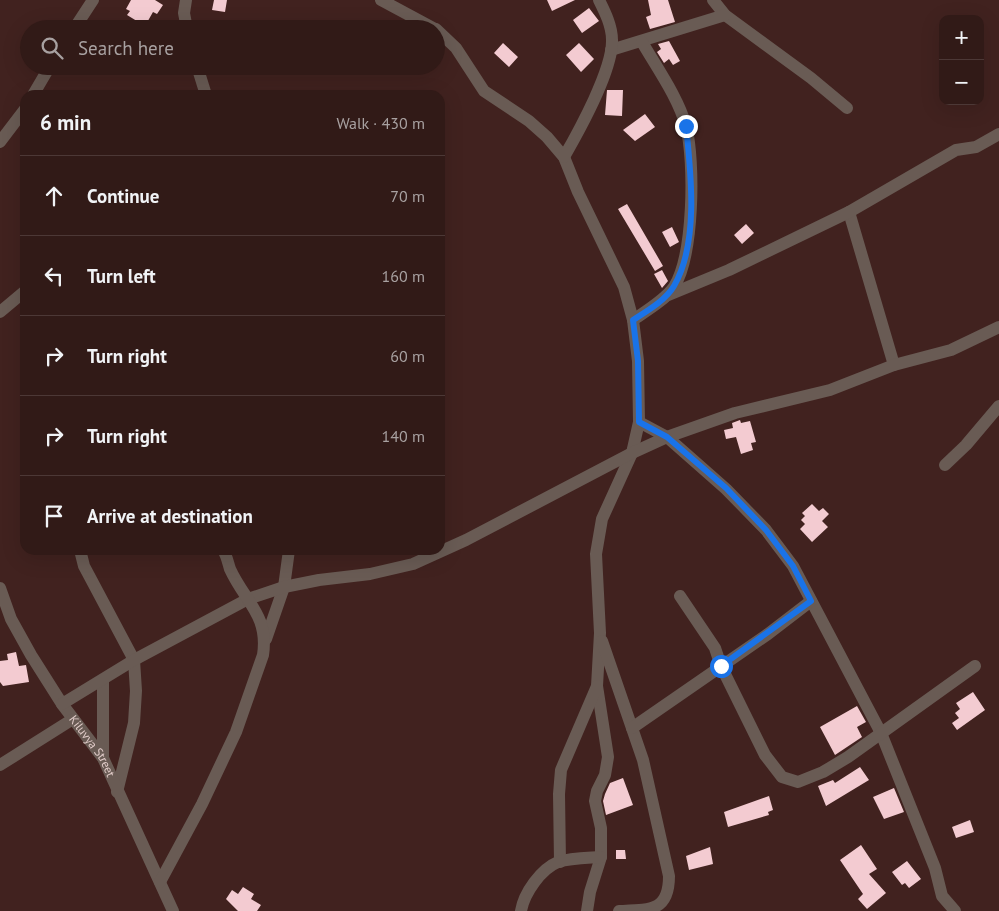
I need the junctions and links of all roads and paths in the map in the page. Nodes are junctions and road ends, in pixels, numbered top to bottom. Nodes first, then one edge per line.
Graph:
1 (93, 0) edge
2 (186, 0) edge
3 (381, 0) edge
4 (599, 0) edge
5 (713, 0) edge
6 (725, 15) junction
7 (80, 20) edge
8 (185, 20) edge
9 (419, 20) edge
10 (445, 38) edge
11 (642, 42) junction
12 (611, 50) junction
13 (45, 75) edge
14 (200, 75) edge
15 (36, 90) edge
16 (204, 90) edge
17 (847, 108) dead end
18 (20, 116) edge
19 (999, 134) edge
20 (0, 142) edge
21 (564, 157) junction
22 (849, 212) junction
23 (20, 296) edge
24 (666, 296) junction
25 (0, 312) edge
26 (633, 320) junction
27 (999, 327) edge
28 (894, 365) junction
29 (999, 406) edge
30 (639, 422) junction
31 (667, 437) junction
32 (632, 453) junction
33 (945, 465) dead end
34 (445, 550) edge
35 (81, 555) edge
36 (225, 555) edge
37 (288, 555) edge
38 (433, 555) edge
39 (284, 587) junction
40 (0, 588) edge
41 (680, 596) dead end
42 (248, 599) junction
43 (811, 601) junction
44 (600, 634) junction
45 (265, 642) junction
46 (134, 660) junction
47 (721, 666) junction
48 (976, 666) dead end
49 (103, 680) junction
50 (597, 686) junction
51 (62, 704) junction
52 (73, 719) junction
53 (632, 728) junction
54 (881, 733) junction
55 (104, 758) junction
56 (0, 765) edge
57 (117, 792) junction
58 (601, 857) junction
59 (560, 862) junction
60 (160, 882) junction
61 (669, 894) junction
62 (173, 911) edge
63 (521, 911) edge
64 (587, 911) edge
65 (620, 911) edge
66 (672, 911) edge
67 (955, 911) edge

1 - 7 street
2 - 8 street
3 - 9 street
4 - 12 street
5 - 6 street
6 - 11 street
6 - 17 street
10 - 21 street
11 - 12 street
11 - 24 street
12 - 21 street
13 - 15 street
14 - 16 street
18 - 20 street
19 - 22 street
21 - 26 street
22 - 24 street
22 - 28 street
23 - 25 street
24 - 26 street
26 - 30 street
27 - 28 street
28 - 31 street
29 - 33 street
30 - 31 street
30 - 32 street
31 - 32 street
31 - 43 street
32 - 34 street
32 - 44 street
35 - 46 street
36 - 42 street
37 - 39 street
38 - 39 street
39 - 42 street
39 - 45 street
40 - 51 street, Kiluvya Street
41 - 47 street
42 - 45 street
42 - 46 street
43 - 47 street
43 - 54 street
44 - 50 street
44 - 53 street
45 - 60 street
46 - 49 street
46 - 57 street
47 - 53 street
47 - 54 street
48 - 54 street
49 - 51 street
49 - 55 street
50 - 58 street
50 - 59 street
51 - 52 street, Kiluvya Street
52 - 55 street, Kiluvya Street
52 - 56 street
53 - 61 street
54 - 67 street
55 - 57 street, Kiluvya Street
57 - 60 street, Kiluvya Street
58 - 59 street
58 - 64 street
59 - 63 street
60 - 62 street, Kiluvya Street
61 - 65 street
61 - 66 street

